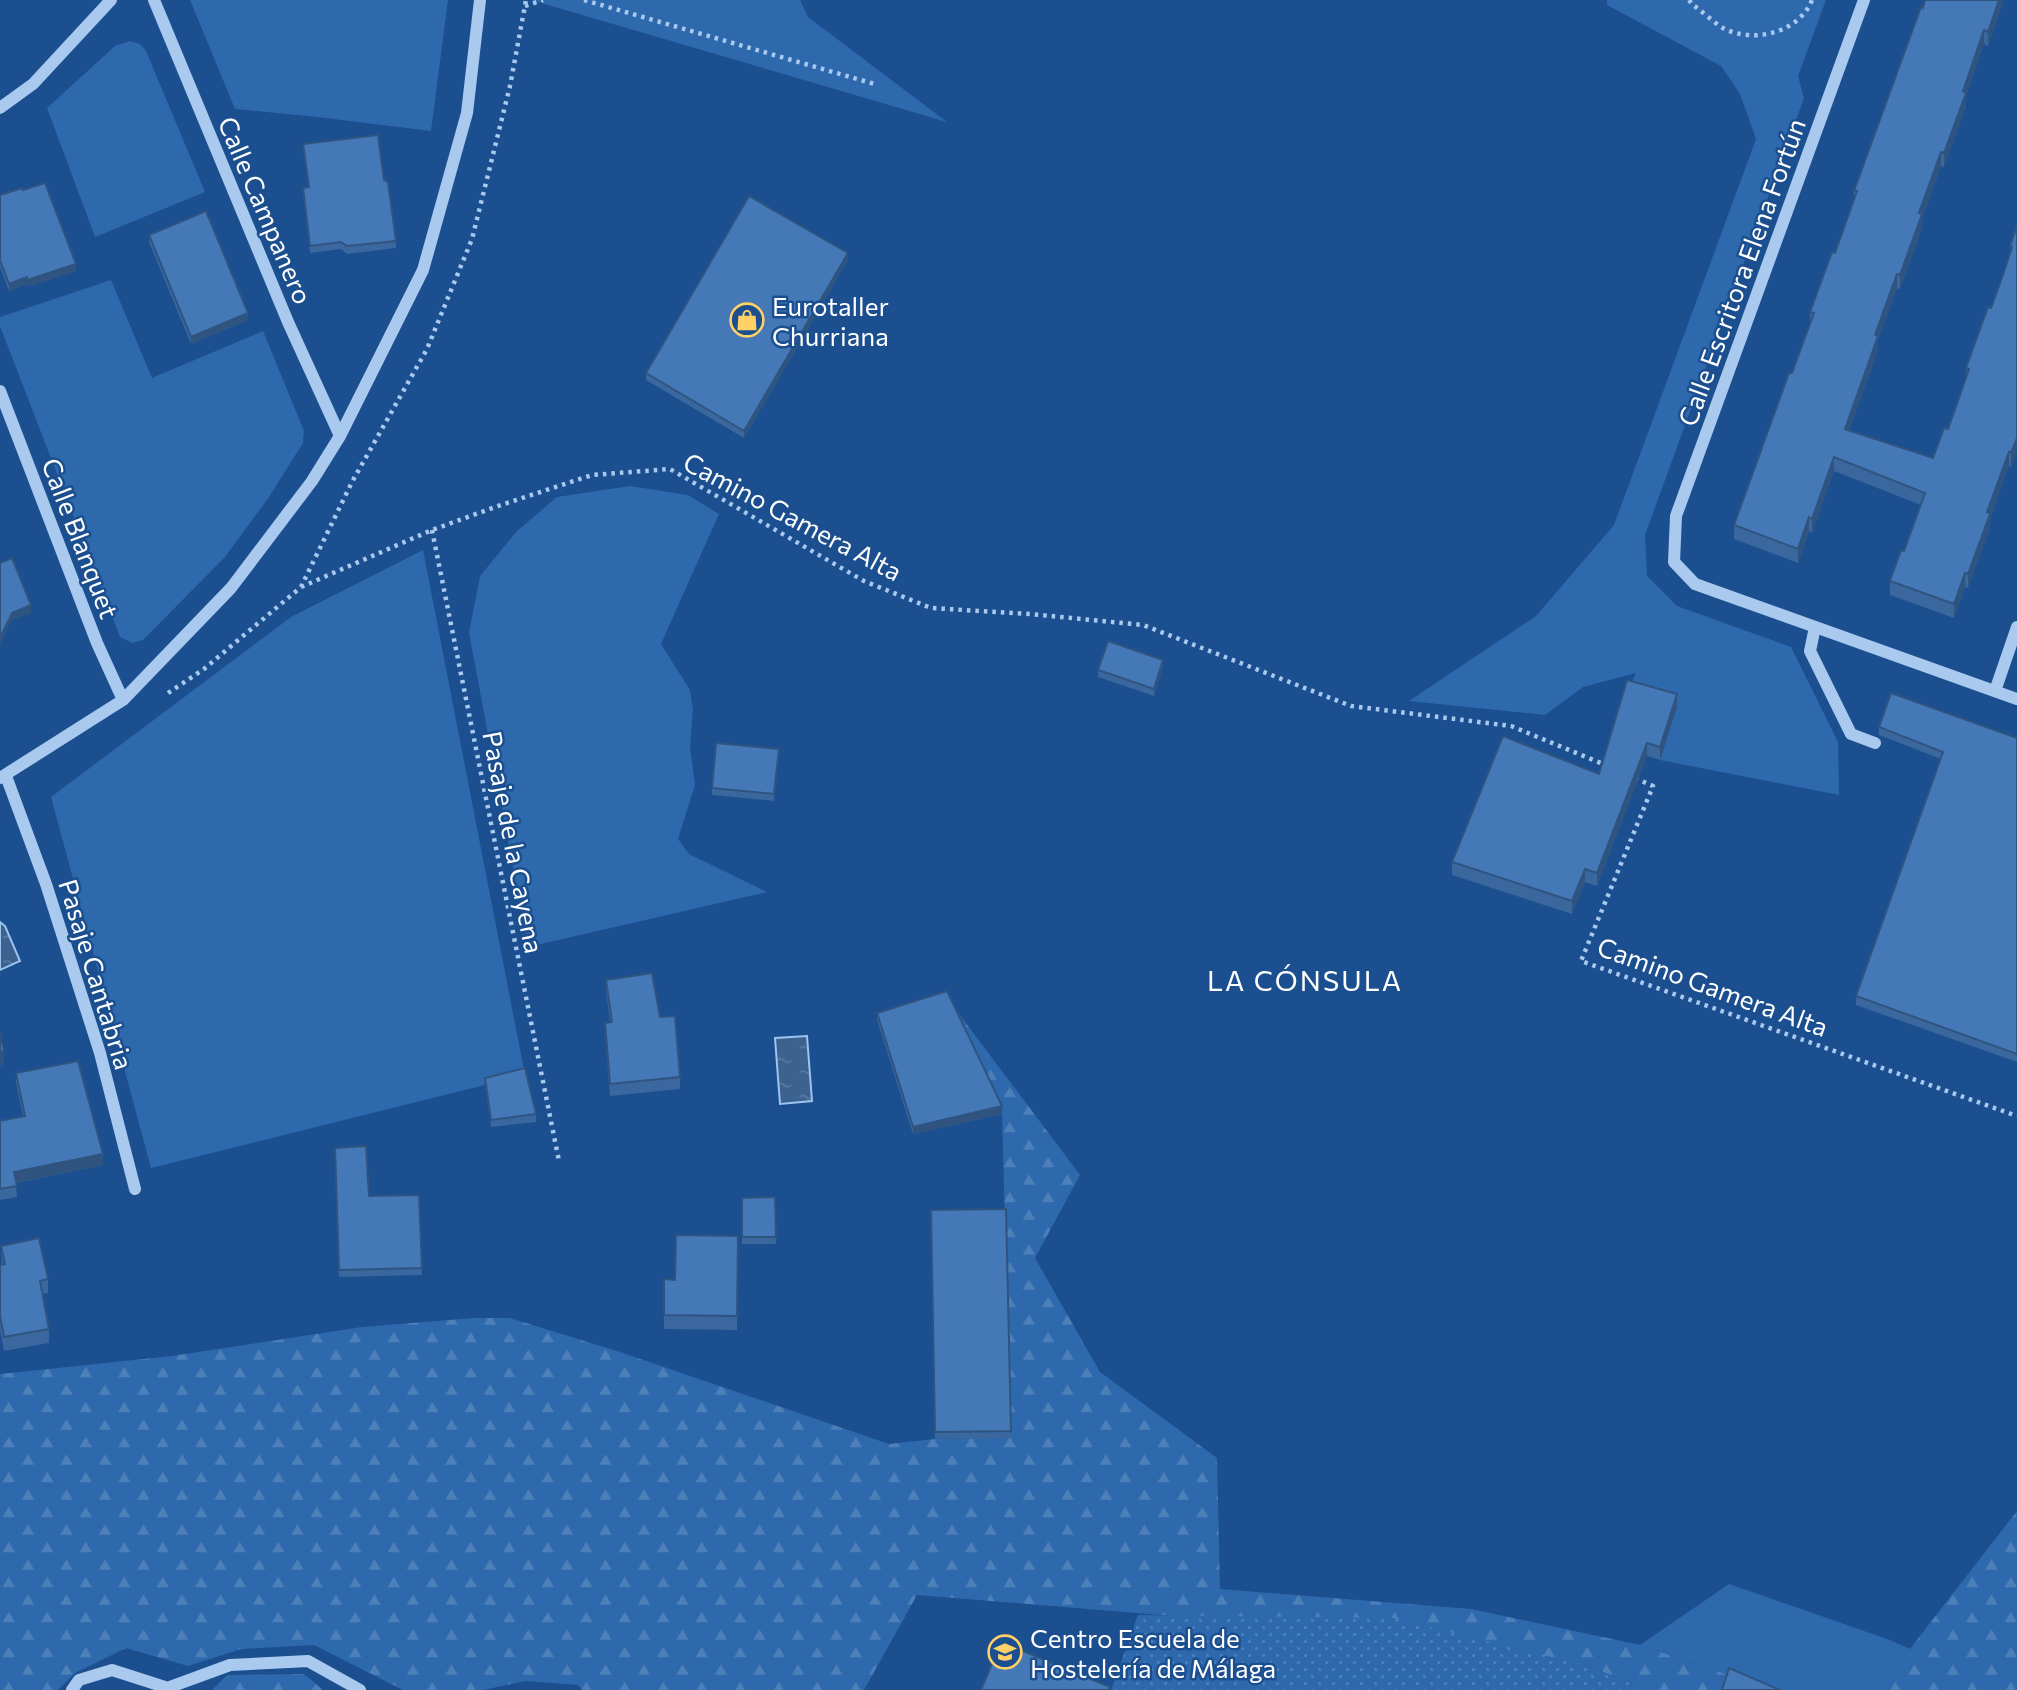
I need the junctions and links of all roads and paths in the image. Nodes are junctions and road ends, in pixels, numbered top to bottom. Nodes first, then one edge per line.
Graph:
1 (111, 0) edge
2 (154, 0) edge
3 (480, 0) edge
4 (542, 0) edge
5 (584, 0) edge
6 (1689, 0) edge
7 (1812, 0) edge
8 (1864, 0) edge
9 (524, 6) dead end
10 (878, 85) dead end
11 (0, 108) edge
12 (0, 391) edge
13 (340, 436) junction
14 (432, 530) junction
15 (301, 587) dead end
16 (1815, 627) junction
17 (2017, 627) edge
18 (1995, 691) junction
19 (2017, 699) edge
20 (123, 700) junction
21 (1875, 743) dead end
22 (1615, 769) edge
23 (1627, 775) edge
24 (2, 779) edge
25 (2017, 1116) edge
26 (559, 1161) dead end
27 (135, 1189) dead end
28 (165, 1689) edge
29 (72, 1690) edge
30 (360, 1690) edge

1 - 11 street
2 - 13 street, Calle Campanero
3 - 13 street
4 - 9 path
5 - 10 path
6 - 7 path
8 - 16 street, Calle Escritora Elena Fortún
12 - 20 street, Calle Blanquet
13 - 20 street
14 - 15 path, Camino Gamera Alta
14 - 22 path, Camino Gamera Alta
14 - 26 path, Pasaje de la Cayena
16 - 18 street
16 - 21 street
17 - 18 street
18 - 19 street
20 - 24 street
23 - 25 path, Camino Gamera Alta
24 - 27 street, Pasaje Cantabria
28 - 29 street
28 - 30 street

